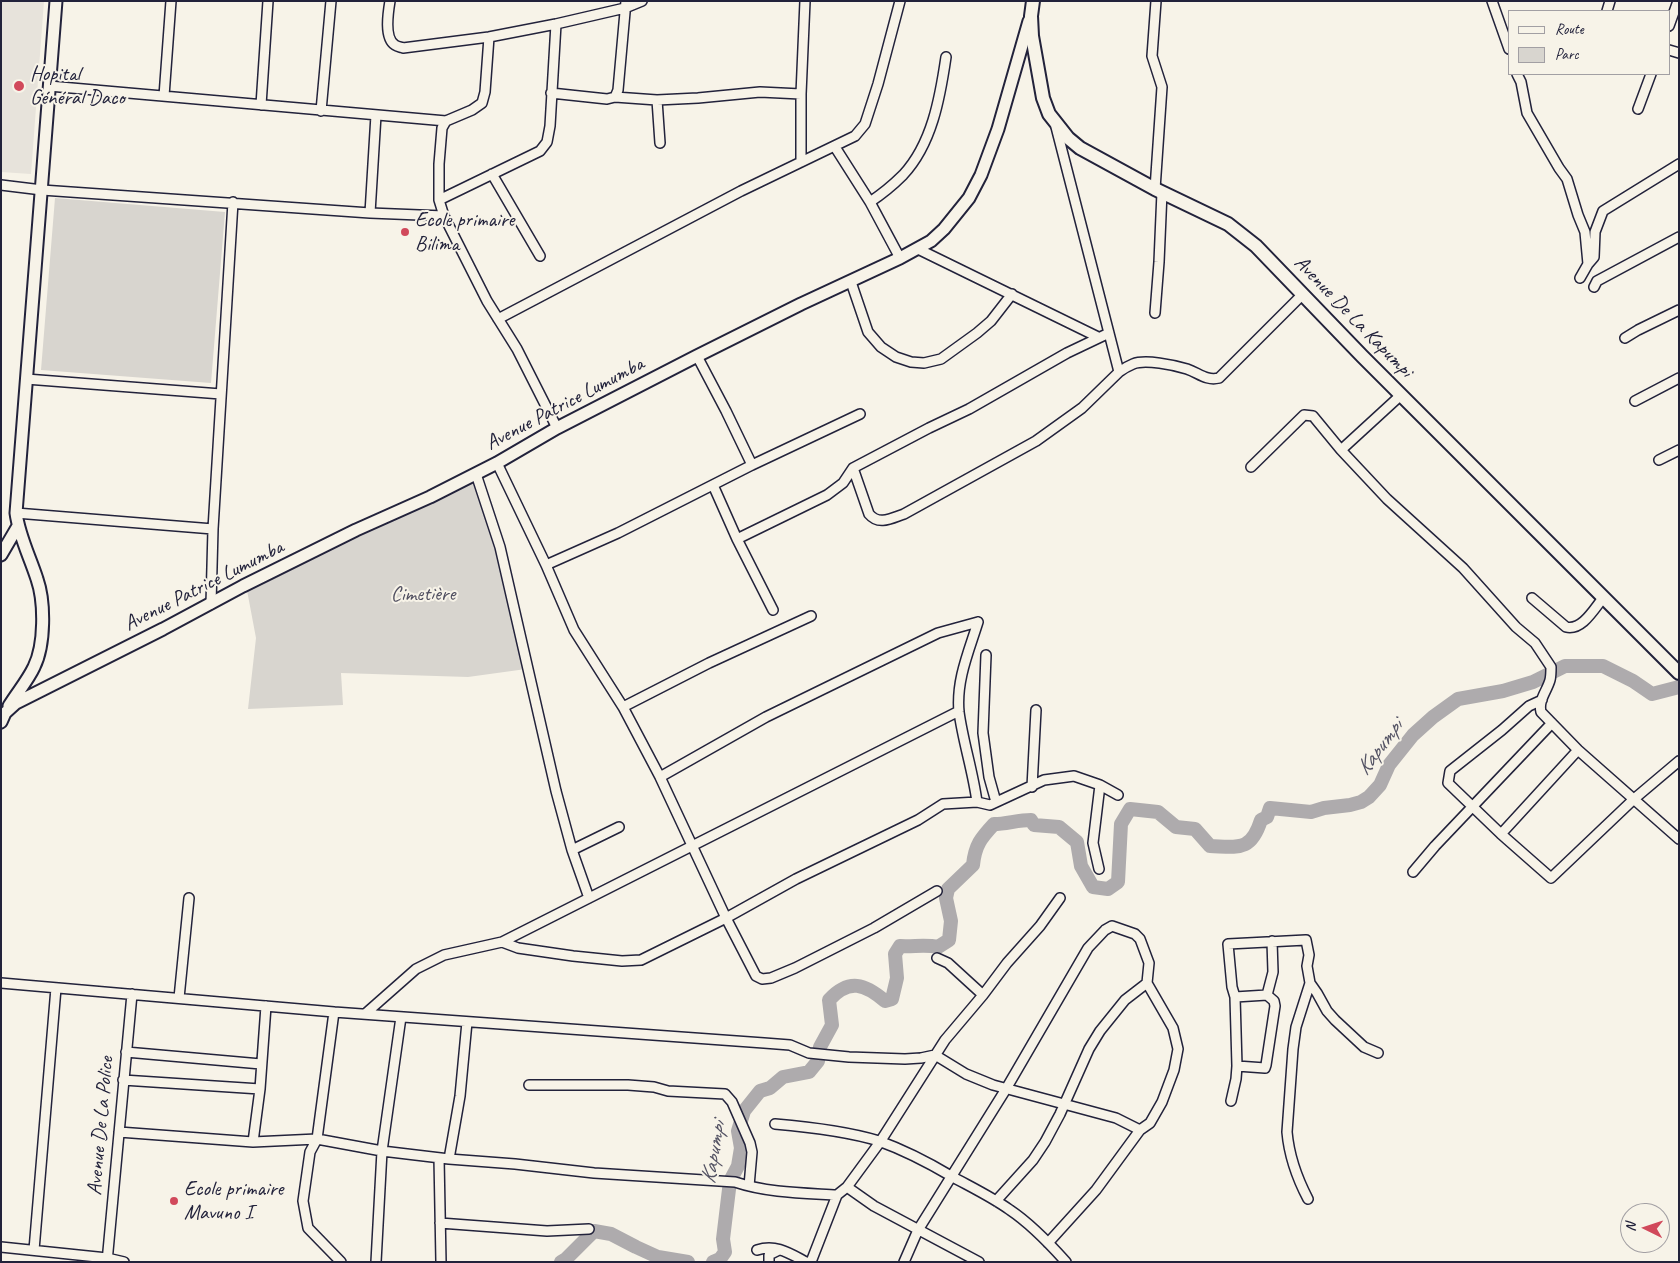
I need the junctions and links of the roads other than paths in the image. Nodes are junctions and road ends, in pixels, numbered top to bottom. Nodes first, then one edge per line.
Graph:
1 (56, 1) edge
2 (171, 1) edge
3 (268, 1) edge
4 (331, 1) edge
5 (390, 1) edge
6 (642, 1) edge
7 (805, 1) edge
8 (900, 1) edge
9 (1033, 1) edge
10 (1156, 1) edge
11 (1492, 1) edge
12 (1678, 1) edge
13 (626, 5) edge
14 (1030, 16) junction
15 (1670, 23) edge
16 (556, 24) junction
17 (489, 36) junction
18 (1508, 46) edge
19 (946, 57) dead end
20 (1518, 75) edge
21 (1651, 75) edge
22 (49, 86) junction
23 (551, 93) junction
24 (801, 94) junction
25 (164, 96) junction
26 (615, 97) junction
27 (657, 100) junction
28 (261, 105) junction
29 (1638, 109) dead end
30 (320, 111) junction
31 (376, 115) junction
32 (446, 121) junction
33 (1056, 125) junction
34 (660, 143) dead end
35 (835, 147) junction
36 (801, 162) junction
37 (1679, 164) edge
38 (492, 174) junction
39 (1, 185) edge
40 (42, 190) junction
41 (1159, 191) junction
42 (439, 200) junction
43 (233, 202) junction
44 (870, 202) junction
45 (370, 213) junction
46 (444, 216) junction
47 (1679, 237) edge
48 (918, 249) junction
49 (540, 256) dead end
50 (900, 258) junction
51 (1588, 264) junction
52 (1580, 278) dead end
53 (851, 282) junction
54 (1594, 287) dead end
55 (1012, 294) junction
56 (1303, 294) junction
57 (1679, 310) edge
58 (1155, 312) dead end
59 (498, 319) junction
60 (1109, 333) junction
61 (1098, 337) junction
62 (1625, 338) dead end
63 (696, 356) junction
64 (1119, 372) junction
65 (1679, 378) edge
66 (26, 379) junction
67 (221, 394) junction
68 (1400, 395) junction
69 (1635, 401) dead end
70 (860, 414) dead end
71 (557, 428) junction
72 (1341, 450) junction
73 (1679, 450) edge
74 (1659, 460) dead end
75 (496, 463) junction
76 (752, 465) junction
77 (1251, 467) dead end
78 (853, 468) junction
79 (476, 474) junction
80 (712, 484) junction
81 (16, 513) junction
82 (18, 526) junction
83 (213, 529) junction
84 (737, 538) junction
85 (1, 555) edge
86 (546, 565) junction
87 (1532, 598) dead end
88 (1603, 598) junction
89 (211, 604) junction
90 (773, 610) dead end
91 (812, 616) dead end
92 (986, 655) dead end
93 (1679, 673) edge
94 (1542, 700) junction
95 (623, 707) junction
96 (959, 710) junction
97 (1036, 710) dead end
98 (2, 714) edge
99 (1552, 723) junction
100 (1578, 750) junction
101 (1679, 761) edge
102 (660, 777) junction
103 (1100, 785) junction
104 (1032, 787) junction
105 (1118, 795) dead end
106 (1634, 800) junction
107 (977, 802) junction
108 (996, 802) junction
109 (1473, 806) junction
110 (619, 827) dead end
111 (1501, 834) junction
112 (1679, 839) edge
113 (692, 846) junction
114 (572, 850) junction
115 (1099, 869) dead end
116 (1414, 872) dead end
117 (937, 891) dead end
118 (188, 898) dead end
119 (589, 898) junction
120 (1060, 898) dead end
121 (726, 918) junction
122 (1272, 940) junction
123 (502, 942) junction
124 (937, 958) dead end
125 (1, 983) edge
126 (1148, 983) junction
127 (1310, 983) junction
128 (56, 988) junction
129 (132, 994) junction
130 (984, 995) junction
131 (1267, 995) junction
132 (1235, 997) junction
133 (180, 998) junction
134 (266, 1006) junction
135 (334, 1012) junction
136 (365, 1014) junction
137 (401, 1017) junction
138 (467, 1022) junction
139 (126, 1052) junction
140 (1378, 1053) dead end
141 (935, 1055) junction
142 (261, 1064) junction
143 (1237, 1066) junction
144 (123, 1080) junction
145 (529, 1085) dead end
146 (260, 1089) junction
147 (1006, 1089) junction
148 (1231, 1101) dead end
149 (1064, 1104) junction
150 (775, 1124) dead end
151 (1140, 1130) junction
152 (119, 1132) junction
153 (317, 1139) junction
154 (254, 1142) junction
155 (880, 1142) junction
156 (382, 1151) junction
157 (439, 1158) junction
158 (450, 1159) junction
159 (952, 1176) junction
160 (749, 1186) junction
161 (847, 1186) junction
162 (838, 1196) junction
163 (1308, 1199) dead end
164 (996, 1201) junction
165 (440, 1223) junction
166 (588, 1229) dead end
167 (918, 1230) junction
168 (1048, 1243) junction
169 (1, 1247) edge
170 (34, 1250) junction
171 (757, 1250) dead end
172 (780, 1250) junction
173 (107, 1260) edge
174 (124, 1262) edge
175 (341, 1262) edge
176 (376, 1262) edge
177 (441, 1262) edge
178 (769, 1262) edge
179 (806, 1262) edge
180 (811, 1262) edge
181 (904, 1262) edge
182 (979, 1262) edge
183 (1066, 1262) edge

1 - 22 street
2 - 25 street
3 - 28 street
4 - 30 street
5 - 17 street
6 - 13 street
7 - 24 street
8 - 35 street
9 - 14 main road, Avenue De La Kapumpi
10 - 41 street
11 - 18 street
12 - 15 street
13 - 16 street
13 - 26 street
14 - 33 main road, Avenue De La Kapumpi
14 - 48 street, Avenue Patrice Lumumba
16 - 17 street
16 - 23 street
17 - 32 street
19 - 44 street
20 - 51 street
21 - 29 street
22 - 25 street
22 - 40 street
23 - 26 street
23 - 38 street
24 - 27 street
24 - 36 street
25 - 28 street
26 - 27 street
27 - 34 street
28 - 30 street
30 - 31 street
31 - 32 street
31 - 45 street
32 - 42 street
33 - 41 main road, Avenue De La Kapumpi
33 - 60 street
35 - 36 street
35 - 44 street
36 - 59 street
37 - 51 street
38 - 42 street
38 - 49 street
39 - 40 street
40 - 43 street
40 - 66 street
41 - 56 main road, Avenue De La Kapumpi
41 - 58 street
42 - 46 street
43 - 45 street
43 - 67 street
44 - 50 street
45 - 46 street
46 - 59 street
47 - 54 street
48 - 50 street, Avenue Patrice Lumumba
48 - 55 street
50 - 53 street, Avenue Patrice Lumumba
51 - 52 street
53 - 55 street
53 - 63 street, Avenue Patrice Lumumba
55 - 61 street
56 - 64 street
56 - 68 main road, Avenue De La Kapumpi
57 - 62 street
59 - 71 street
60 - 61 street
60 - 64 street
61 - 78 street
63 - 71 street, Avenue Patrice Lumumba
63 - 76 street
64 - 78 street
65 - 69 street
66 - 67 street
66 - 81 street
67 - 83 street
68 - 72 street
68 - 88 main road, Avenue De La Kapumpi
70 - 76 street
71 - 75 street, Avenue Patrice Lumumba
72 - 77 street
72 - 94 street
73 - 74 street
75 - 79 street, Avenue Patrice Lumumba
75 - 86 street
76 - 80 street
78 - 84 street
79 - 89 street, Avenue Patrice Lumumba
79 - 114 street
80 - 84 street
80 - 86 street
81 - 82 street
81 - 83 street
82 - 85 street
82 - 98 street
83 - 89 street
84 - 90 street
86 - 95 street
87 - 88 street
88 - 93 main road, Avenue De La Kapumpi
89 - 98 street, Avenue Patrice Lumumba
91 - 95 street
92 - 108 street
94 - 99 street
94 - 109 street
95 - 102 street
96 - 102 street
96 - 107 street
96 - 113 street
97 - 104 street
99 - 100 street
99 - 109 street
100 - 106 street
100 - 111 street
101 - 106 street
102 - 113 street
103 - 104 street
103 - 105 street
103 - 115 street
104 - 108 street
106 - 111 street
106 - 112 street
107 - 108 street
107 - 121 street
109 - 111 street
109 - 116 street
110 - 114 street
113 - 119 street
113 - 121 street
114 - 119 street
117 - 121 street
118 - 133 street
119 - 123 street
120 - 130 street
121 - 123 street
122 - 127 street
122 - 131 street
122 - 132 street
123 - 136 street
124 - 130 street
125 - 128 street
126 - 147 street
126 - 149 street
126 - 151 street
127 - 140 street
127 - 163 street
128 - 129 street
128 - 170 street
129 - 133 street
129 - 139 street, Avenue De La Police
130 - 141 street
131 - 132 street
131 - 143 street
132 - 143 street
133 - 134 street
134 - 135 street
134 - 142 street
135 - 136 street
135 - 153 street
136 - 137 street
137 - 138 street
137 - 156 street
138 - 141 street
138 - 158 street
139 - 142 street
139 - 144 street, Avenue De La Police
141 - 147 street
141 - 155 street
142 - 146 street
143 - 148 street
144 - 146 street
144 - 152 street, Avenue De La Police
145 - 160 street
146 - 154 street
147 - 149 street
147 - 159 street
149 - 151 street
149 - 164 street
150 - 155 street
151 - 168 street
152 - 154 street
152 - 173 street, Avenue De La Police
153 - 154 street
153 - 156 street
153 - 175 street
155 - 159 street
155 - 161 street
156 - 157 street
156 - 176 street
157 - 158 street
157 - 165 street
158 - 160 street
159 - 164 street
159 - 167 street
160 - 162 street
161 - 162 street
161 - 167 street
162 - 180 street
164 - 168 street
165 - 166 street
165 - 177 street
167 - 181 street
167 - 182 street
168 - 183 street
169 - 170 street
170 - 173 street
171 - 172 street
172 - 178 street
172 - 179 street
173 - 174 street

